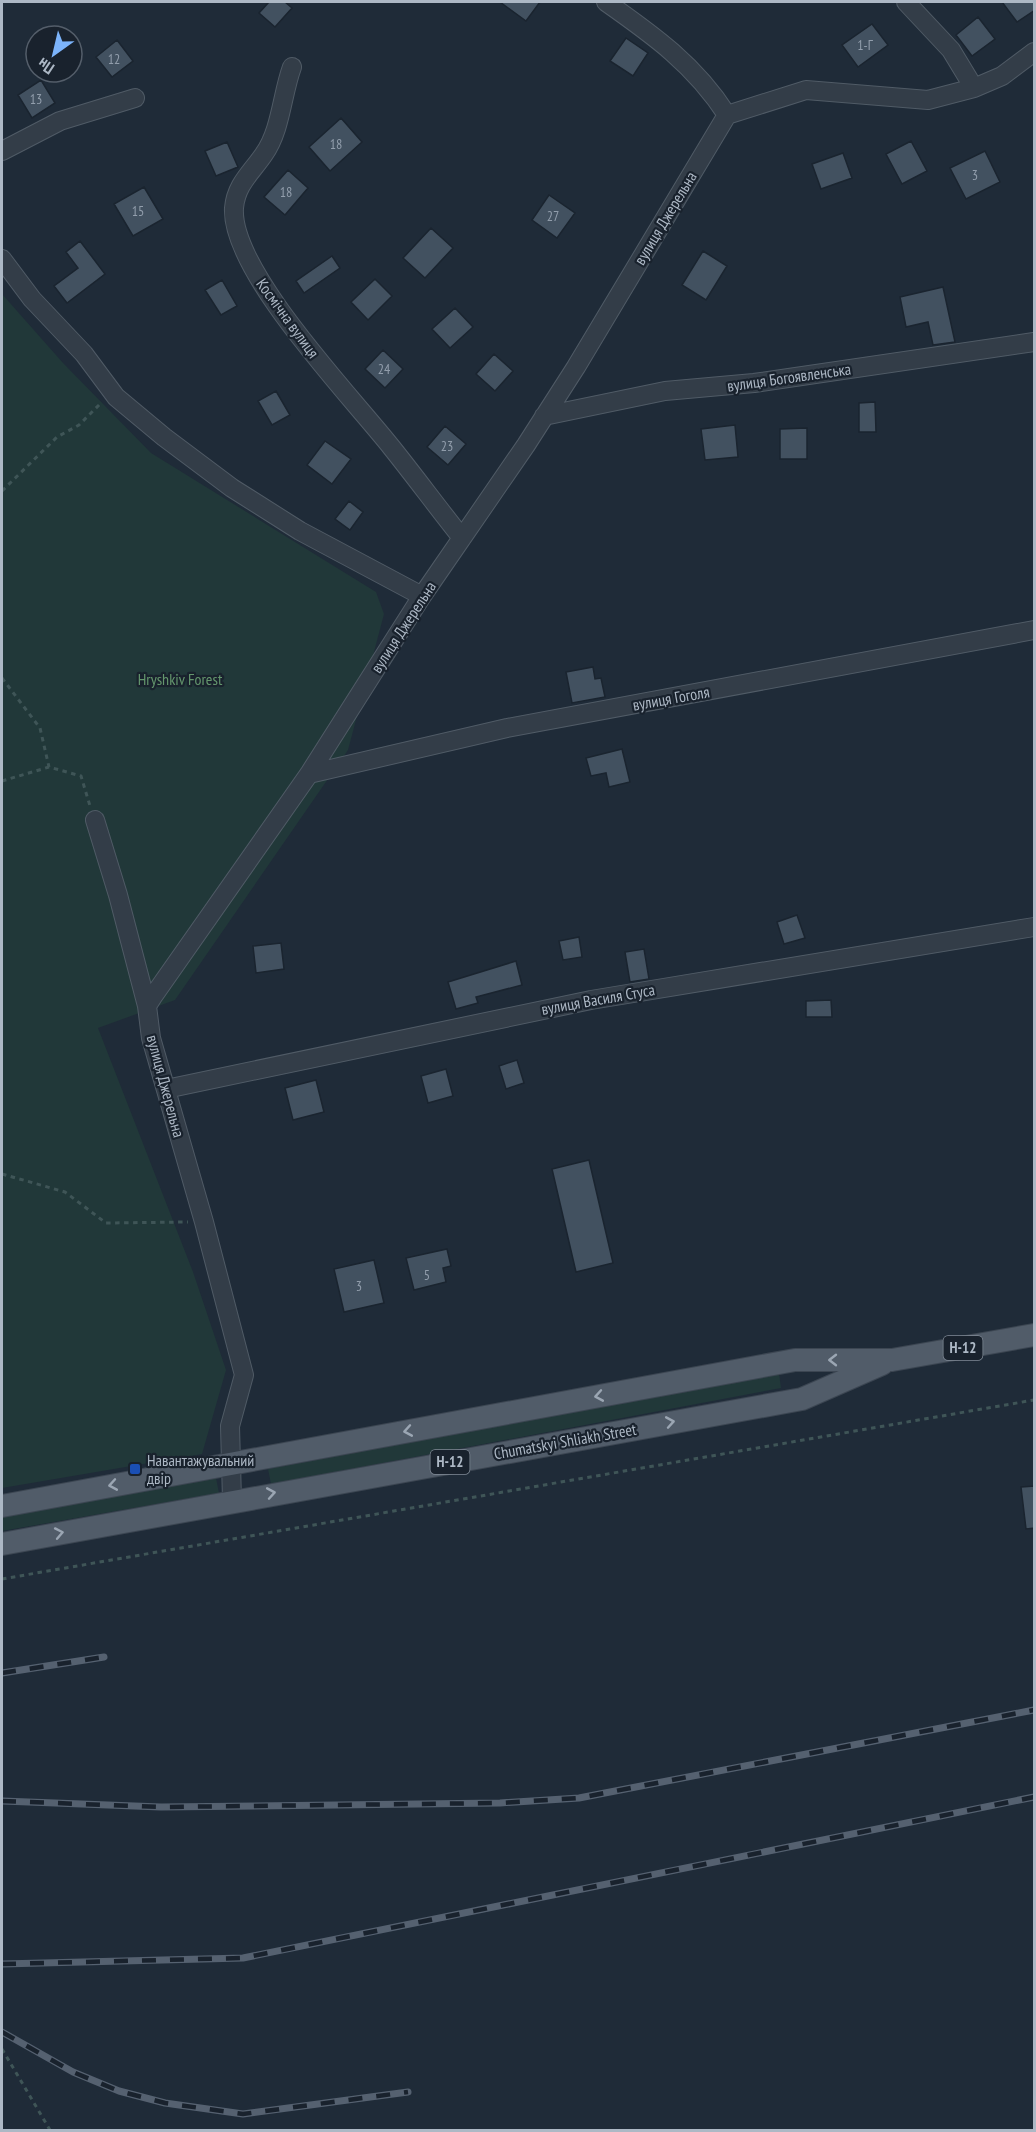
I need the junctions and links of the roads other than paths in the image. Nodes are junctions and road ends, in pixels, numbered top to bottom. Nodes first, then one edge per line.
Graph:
1 (606, 2) edge
2 (906, 2) edge
3 (1035, 52) edge
4 (292, 67) dead end
5 (974, 88) junction
6 (135, 98) dead end
7 (727, 115) junction
8 (2, 151) edge
9 (2, 260) edge
10 (1035, 342) edge
11 (544, 416) junction
12 (462, 538) junction
13 (422, 596) junction
14 (1035, 630) edge
15 (309, 774) junction
16 (94, 820) road end
17 (1035, 927) edge
18 (147, 1006) junction
19 (166, 1089) junction
20 (1035, 1335) edge
21 (892, 1360) junction
22 (229, 1464) junction
23 (232, 1500) junction
24 (2, 1506) edge
25 (2, 1544) edge

1 - 7 street
2 - 5 street
3 - 5 street
4 - 12 street, Космічна вулиця
5 - 7 street
6 - 8 street
7 - 11 street, вулиця Джерельна
9 - 13 street
10 - 11 street, вулиця Богоявленська
11 - 12 street, вулиця Джерельна
12 - 13 street, вулиця Джерельна
13 - 15 street, вулиця Джерельна
14 - 15 street, вулиця Гоголя
15 - 18 street, вулиця Джерельна
16 - 18 street
17 - 19 street, вулиця Василя Стуса
18 - 19 street, вулиця Джерельна
19 - 22 street, вулиця Джерельна
20 - 21 main road, Chumatskyi Shliakh Street / Н-12
21 -> 22 main road, Chumatskyi Shliakh Street / Н-12
23 -> 21 main road, Chumatskyi Shliakh Street / Н-12
22 - 23 street
22 -> 24 main road, Chumatskyi Shliakh Street / Н-12
25 -> 23 main road, Chumatskyi Shliakh Street / Н-12

